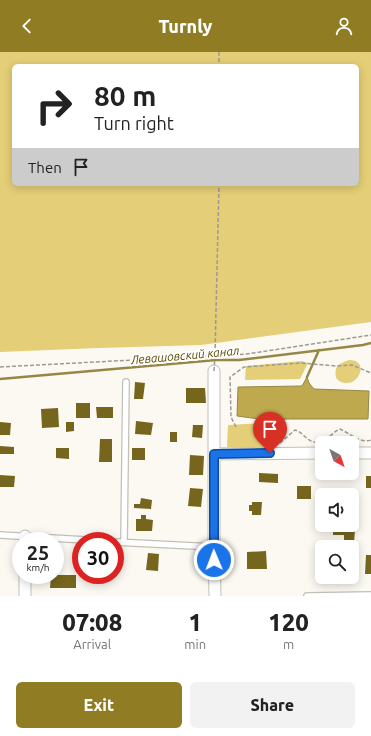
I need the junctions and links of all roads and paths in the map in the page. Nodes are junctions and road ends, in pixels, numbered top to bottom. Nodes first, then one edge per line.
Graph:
1 (219, 52) edge
2 (219, 64) edge
3 (219, 186) edge
4 (371, 335) edge
5 (0, 367) edge
6 (214, 371) joint
7 (371, 373) edge
8 (126, 382) dead end
9 (236, 427) dead end
10 (371, 440) edge
11 (270, 453) junction
12 (315, 453) edge
13 (359, 453) edge
14 (371, 453) edge
15 (214, 454) junction
16 (0, 535) edge
17 (12, 537) edge
18 (124, 542) joint
19 (214, 547) junction
20 (25, 584) edge
21 (371, 595) edge
22 (25, 596) edge
23 (215, 596) edge
24 (307, 596) edge

1 - 2 path
3 - 6 path, bridge
4 - 5 path
6 - 15 street
7 - 9 path
8 - 18 lane
10 - 11 path
11 - 12 street
11 - 15 street
13 - 14 street
15 - 19 street
16 - 17 lane
18 - 19 lane
19 - 23 street
20 - 22 street
21 - 24 lane

